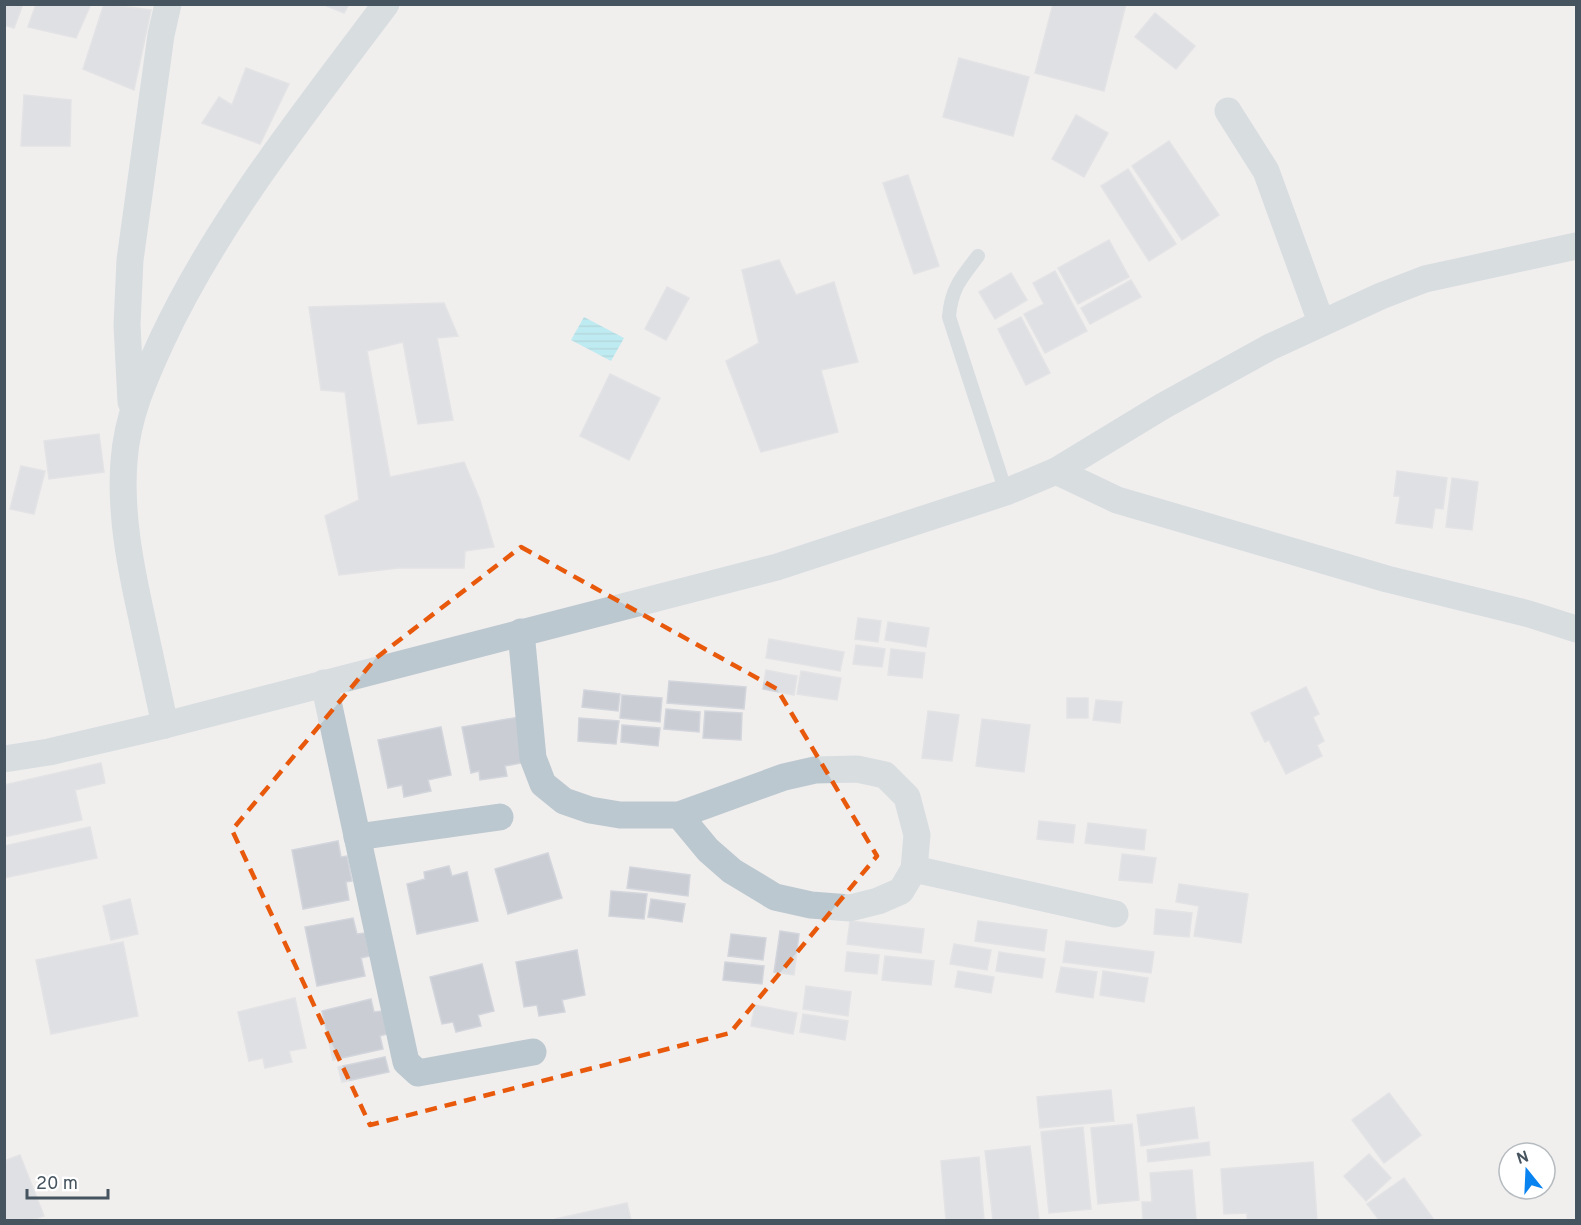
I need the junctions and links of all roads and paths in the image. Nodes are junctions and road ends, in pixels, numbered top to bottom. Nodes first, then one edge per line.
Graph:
1 (168, 4) edge
2 (386, 4) edge
3 (1228, 111) dead end
4 (1576, 246) edge
5 (978, 256) dead end
6 (1321, 322) junction
7 (131, 413) junction
8 (1056, 471) junction
9 (1006, 492) junction
10 (1576, 629) edge
11 (521, 632) junction
12 (324, 683) junction
13 (165, 725) junction
14 (4, 759) edge
15 (679, 815) junction
16 (500, 817) dead end
17 (357, 837) junction
18 (914, 869) junction
19 (1115, 914) dead end
20 (533, 1052) dead end

1 - 7 street
2 - 7 street
3 - 6 street
4 - 6 street
5 - 9 lane
6 - 8 street
7 - 13 street
8 - 9 street
8 - 10 street
9 - 11 street
11 - 12 street
11 - 15 street
12 - 13 street
12 - 17 street
13 - 14 street
15 - 18 street
15 - 18 street
16 - 17 street
17 - 20 street
18 - 19 street

